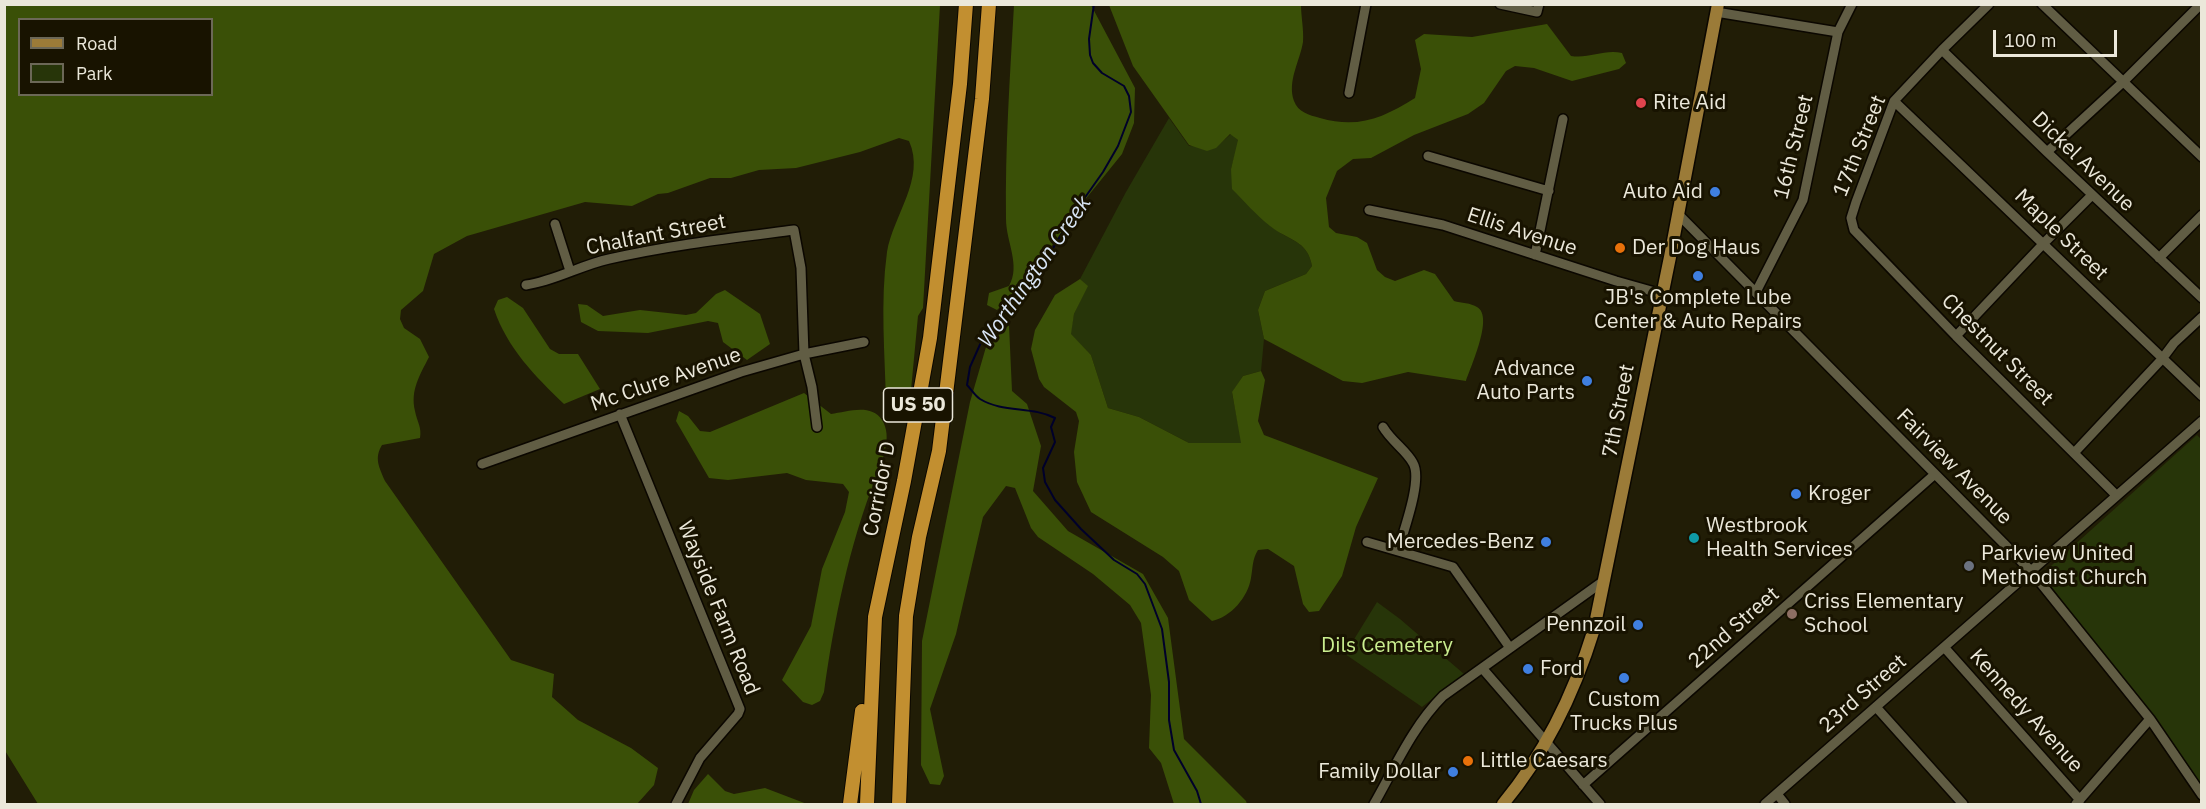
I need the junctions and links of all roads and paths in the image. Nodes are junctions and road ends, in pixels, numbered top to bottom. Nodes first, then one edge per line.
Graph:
1 (966, 4) edge
2 (989, 4) edge
3 (1366, 4) edge
4 (1500, 4) edge
5 (1852, 4) edge
6 (1989, 4) edge
7 (2042, 4) edge
8 (2199, 7) edge
9 (1538, 8) edge
10 (1717, 8) edge
11 (1838, 32) junction
12 (1942, 50) junction
13 (2123, 82) junction
14 (1349, 93) dead end
15 (1894, 101) junction
16 (1563, 119) dead end
17 (2047, 152) junction
18 (1428, 156) dead end
19 (2202, 157) edge
20 (1549, 191) junction
21 (2092, 195) junction
22 (1369, 210) dead end
23 (1678, 214) junction
24 (2202, 215) edge
25 (555, 224) dead end
26 (1854, 230) joint
27 (2043, 243) junction
28 (1535, 255) junction
29 (2159, 258) junction
30 (570, 271) junction
31 (526, 285) dead end
32 (1756, 292) junction
33 (1662, 294) junction
34 (2202, 298) edge
35 (2202, 317) edge
36 (1956, 336) junction
37 (864, 342) dead end
38 (804, 354) junction
39 (2162, 359) junction
40 (2202, 396) edge
41 (620, 414) junction
42 (2202, 420) edge
43 (817, 427) dead end
44 (1383, 427) dead end
45 (2074, 453) junction
46 (482, 464) dead end
47 (1935, 474) junction
48 (2116, 495) junction
49 (1367, 542) dead end
50 (1398, 551) junction
51 (2031, 571) junction
52 (1605, 580) junction
53 (875, 617) junction
54 (1944, 647) junction
55 (1510, 648) junction
56 (1482, 668) junction
57 (1876, 707) junction
58 (2150, 719) junction
59 (902, 732) junction
60 (1547, 743) junction
61 (1583, 785) junction
62 (1776, 794) junction
63 (2202, 795) edge
64 (2078, 802) edge
65 (676, 804) edge
66 (850, 804) edge
67 (867, 804) edge
68 (899, 804) edge
69 (907, 804) edge
70 (1374, 804) edge
71 (1503, 804) edge
72 (1600, 804) edge
73 (1765, 804) edge
74 (1785, 804) edge
75 (1963, 804) edge

1 - 53 highway, Corridor D / US 50
2 - 59 highway, US 50
3 - 14 street
4 - 9 street
5 - 11 street, 16th Street
6 - 12 street, 17th Street
7 - 13 street
8 - 13 street
10 - 11 street
10 - 23 main road, 7th Street
11 - 32 street, 16th Street
12 - 15 street, 17th Street
12 - 17 street, Dickel Avenue
13 - 17 street
13 - 19 street
15 - 26 street, 17th Street
15 - 27 street, Maple Street
16 - 20 street
17 - 21 street, Dickel Avenue
18 - 20 street
20 - 28 street
21 - 27 street
21 - 29 street, Dickel Avenue
22 - 28 street, Ellis Avenue
23 - 32 street, Fairview Avenue
23 - 33 main road, 7th Street
24 - 29 street
25 - 30 street
26 - 36 street, Chestnut Street
27 - 36 street
27 - 39 street, Maple Street
28 - 33 street, Ellis Avenue
29 - 34 street, Dickel Avenue
30 - 31 street, Chalfant Street
30 - 38 street, Chalfant Street
32 - 47 street, Fairview Avenue
33 - 52 main road, 7th Street
35 - 39 street
36 - 45 street, Chestnut Street
37 - 38 street, Mc Clure Avenue
38 - 41 street, Mc Clure Avenue
38 - 43 street
39 - 40 street, Maple Street
39 - 45 street
41 - 46 street, Mc Clure Avenue
41 - 65 street, Wayside Farm Road
42 - 48 street, 23rd Street
44 - 50 street
45 - 48 street, Chestnut Street
47 - 51 street, Fairview Avenue
47 - 61 street, 22nd Street
48 - 51 street, 23rd Street
49 - 50 street
50 - 55 street
51 - 54 street, 23rd Street
51 - 58 street, Fairview Avenue
52 - 55 street
52 - 60 main road, 7th Street
53 - 66 highway
53 - 67 highway, Corridor D / US 50
54 - 57 street, 23rd Street
54 - 64 street, Kennedy Avenue
55 - 56 street
56 - 60 street
56 - 70 street
57 - 62 street, 23rd Street
57 - 75 street
58 - 63 street, Fairview Avenue
58 - 64 street
59 - 68 highway, US 50
59 - 69 highway
60 - 61 street
60 - 71 main road, 7th Street
61 - 72 street
62 - 73 street, 23rd Street
62 - 74 street

